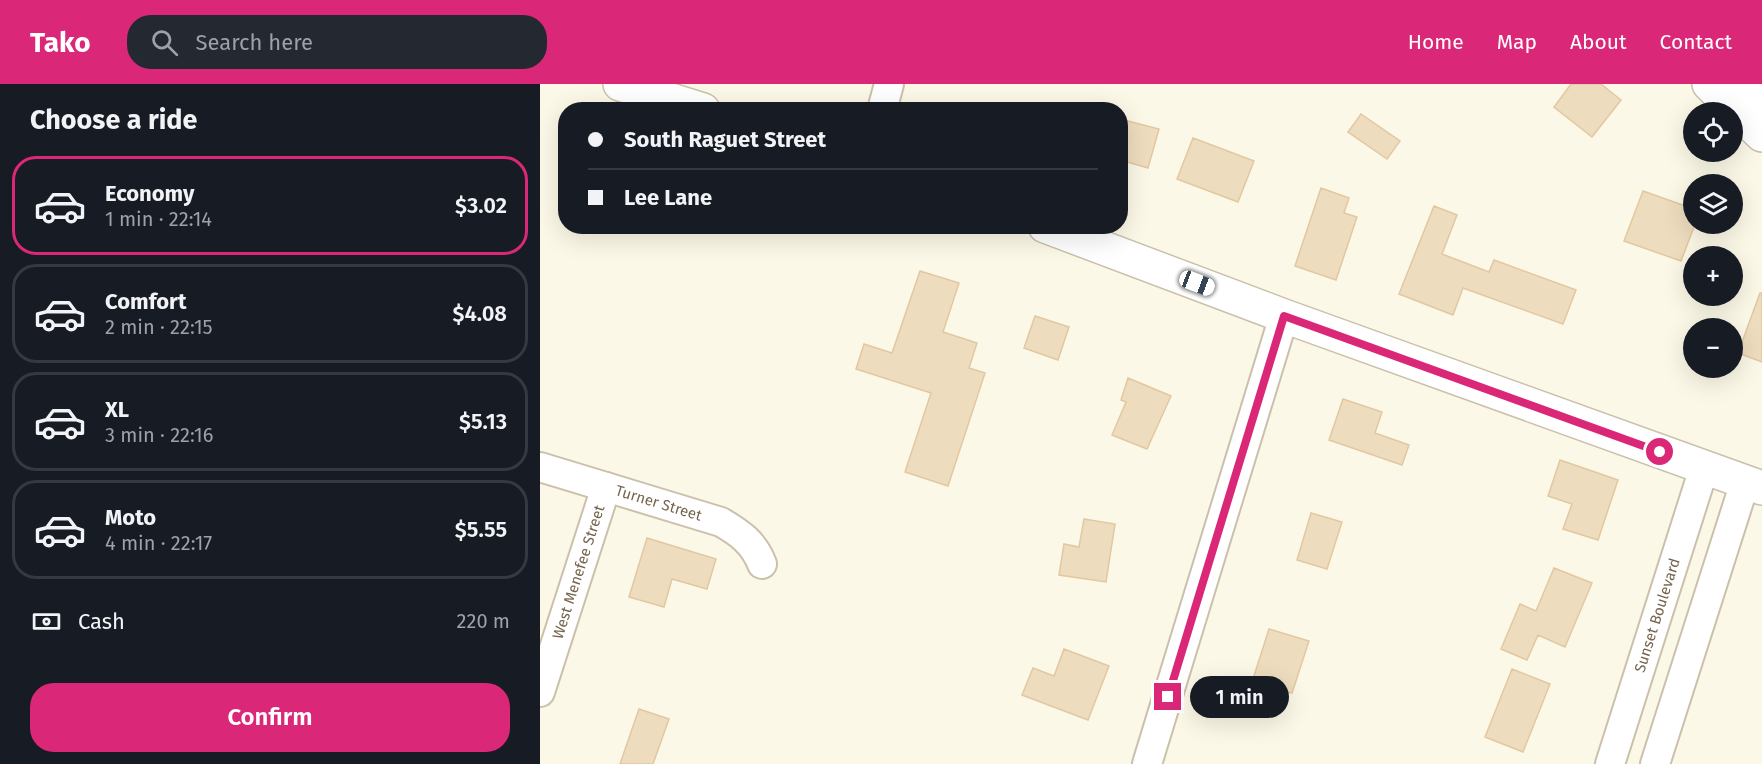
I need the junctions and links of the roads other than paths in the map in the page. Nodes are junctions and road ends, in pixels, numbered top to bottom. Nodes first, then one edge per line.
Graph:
1 (620, 84) edge
2 (890, 84) edge
3 (1709, 84) edge
4 (1741, 84) edge
5 (1762, 98) edge
6 (677, 102) edge
7 (884, 102) edge
8 (1762, 135) edge
9 (1067, 234) edge
10 (1284, 316) junction
11 (540, 467) edge
12 (1704, 468) junction
13 (1754, 485) edge
14 (606, 486) junction
15 (762, 564) dead end
16 (540, 692) edge
17 (1147, 764) edge
18 (1610, 764) edge
19 (1655, 764) edge

1 - 6 street
2 - 7 street
3 - 8 street
4 - 5 street
9 - 10 street
10 - 12 street
10 - 17 street
11 - 14 street, Turner Street
12 - 13 street
12 - 18 street, Sunset Boulevard
13 - 19 street
14 - 15 street, Turner Street
14 - 16 street, West Menefee Street

